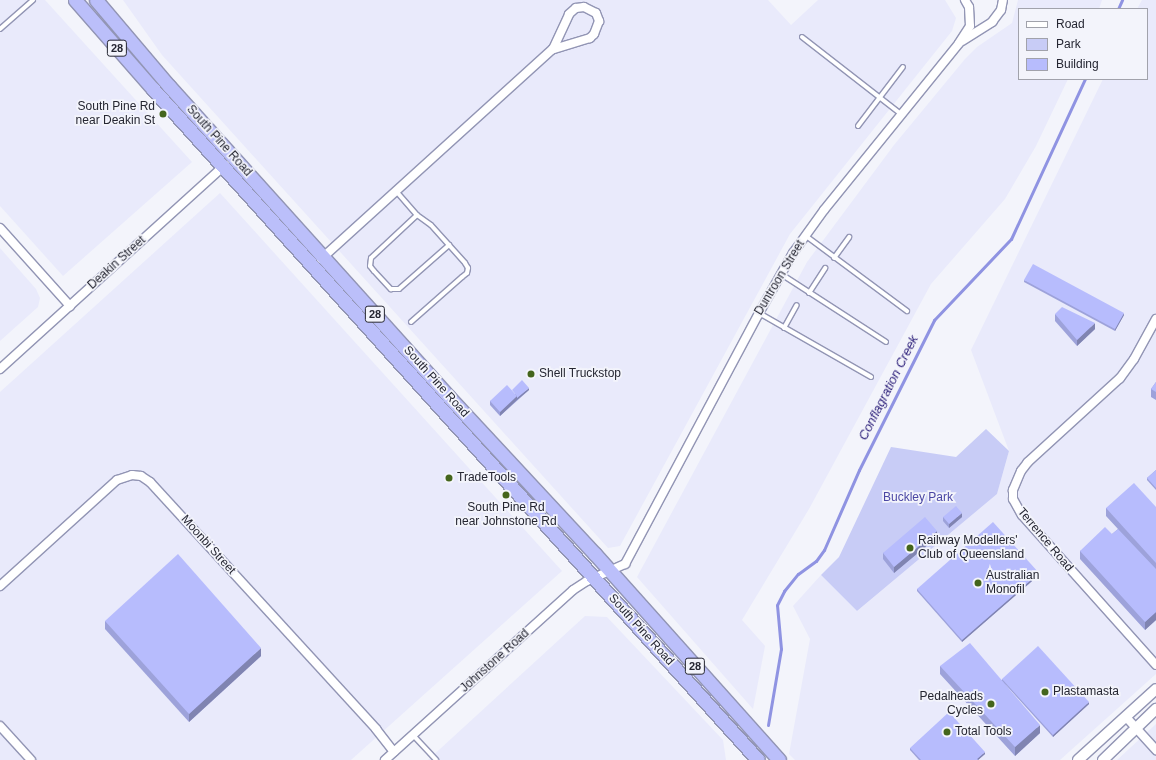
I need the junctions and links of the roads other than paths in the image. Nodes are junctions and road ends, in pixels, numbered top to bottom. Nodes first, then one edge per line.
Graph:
1 (33, 0) edge
2 (75, 0) edge
3 (96, 0) edge
4 (965, 0) edge
5 (1003, 0) edge
6 (0, 29) edge
7 (802, 36) dead end
8 (959, 43) junction
9 (553, 49) junction
10 (903, 67) dead end
11 (880, 98) junction
12 (901, 114) junction
13 (858, 126) dead end
14 (233, 158) junction
15 (223, 167) junction
16 (396, 191) junction
17 (417, 215) junction
18 (0, 228) edge
19 (806, 236) junction
20 (849, 237) dead end
21 (449, 245) junction
22 (324, 257) junction
23 (834, 258) junction
24 (313, 267) junction
25 (825, 268) dead end
26 (781, 274) junction
27 (809, 293) junction
28 (797, 304) dead end
29 (70, 306) junction
30 (907, 311) dead end
31 (759, 313) junction
32 (1156, 319) edge
33 (411, 322) dead end
34 (784, 328) junction
35 (886, 342) dead end
36 (0, 369) edge
37 (871, 377) dead end
38 (610, 571) junction
39 (593, 578) junction
40 (0, 586) edge
41 (1156, 665) edge
42 (1156, 689) edge
43 (1156, 709) edge
44 (1126, 717) junction
45 (0, 726) edge
46 (1136, 728) junction
47 (413, 735) junction
48 (1156, 750) edge
49 (394, 752) junction
50 (31, 760) edge
51 (385, 760) edge
52 (436, 760) edge
53 (758, 760) edge
54 (779, 760) edge
55 (1078, 760) edge
56 (1103, 760) edge

1 - 6 lane
2 - 15 highway, South Pine Road / 28
3 - 14 highway, South Pine Road / 28
4 - 8 street, Duntroon Street
5 - 8 street
7 - 11 lane
8 - 12 street, Duntroon Street
9 - 9 street
9 - 16 street
10 - 11 lane
11 - 12 lane
11 - 13 lane
12 - 19 street, Duntroon Street
14 - 15 street, Deakin Street
14 - 22 highway, South Pine Road / 28
15 - 24 highway, South Pine Road / 28
15 - 29 street, Deakin Street
16 - 17 lane
16 - 22 street
17 - 21 lane
17 - 21 lane
18 - 29 street
19 - 23 lane
19 - 26 street, Duntroon Street
20 - 23 lane
21 - 33 lane
22 - 24 street
22 - 38 highway, South Pine Road / 28
23 - 30 lane
24 - 39 highway, South Pine Road / 28
25 - 27 lane
26 - 27 lane
26 - 31 street, Duntroon Street
27 - 35 lane
28 - 34 lane
29 - 36 street, Deakin Street
31 - 34 lane
31 - 38 street, Duntroon Street
32 - 41 street, Terrence Road
34 - 37 lane
38 - 39 street, Johnstone Road
38 - 54 highway, South Pine Road / 28
39 - 47 street, Johnstone Road
39 - 53 highway, South Pine Road / 28
40 - 49 street, Moonbi Street
42 - 44 street
43 - 46 street
44 - 46 street
44 - 55 street
45 - 50 street
46 - 48 street
46 - 56 street
47 - 49 street, Johnstone Road
47 - 52 lane
49 - 51 street, Johnstone Road

